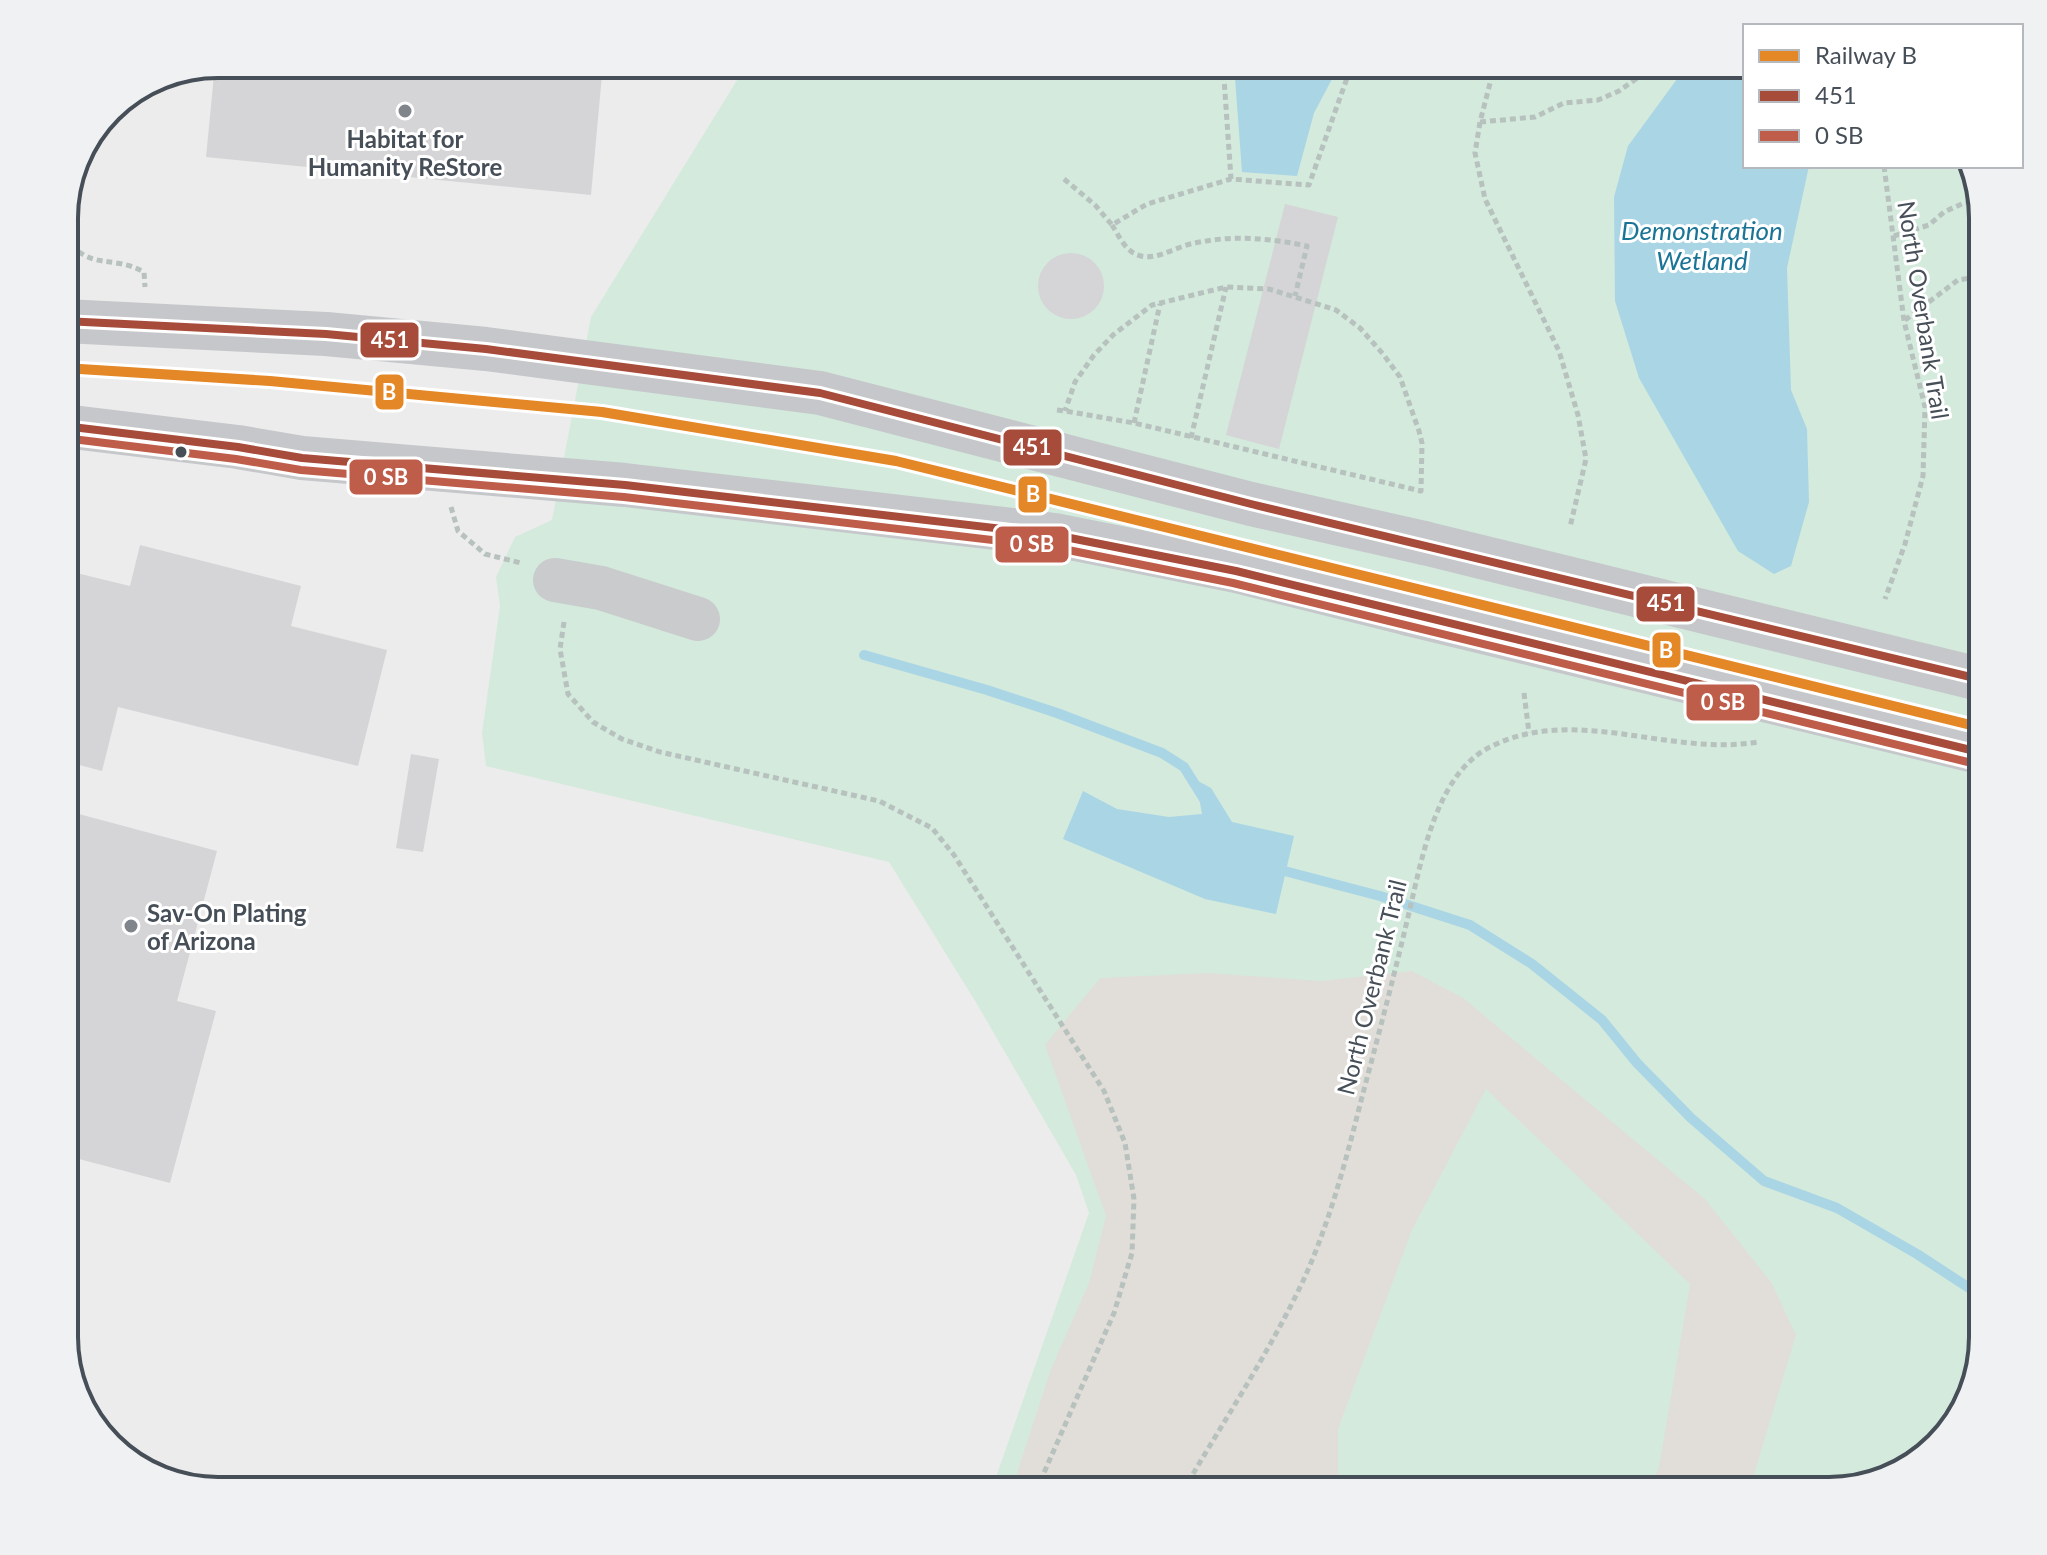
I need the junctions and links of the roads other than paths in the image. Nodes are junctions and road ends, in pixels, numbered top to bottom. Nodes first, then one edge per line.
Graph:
1 (78, 322) edge
2 (78, 428) edge
3 (555, 580) road end
4 (698, 619) dead end
5 (1969, 677) edge
6 (1969, 750) edge

1 - 5 main road, bridge
2 - 6 main road, bridge
3 - 4 lane

